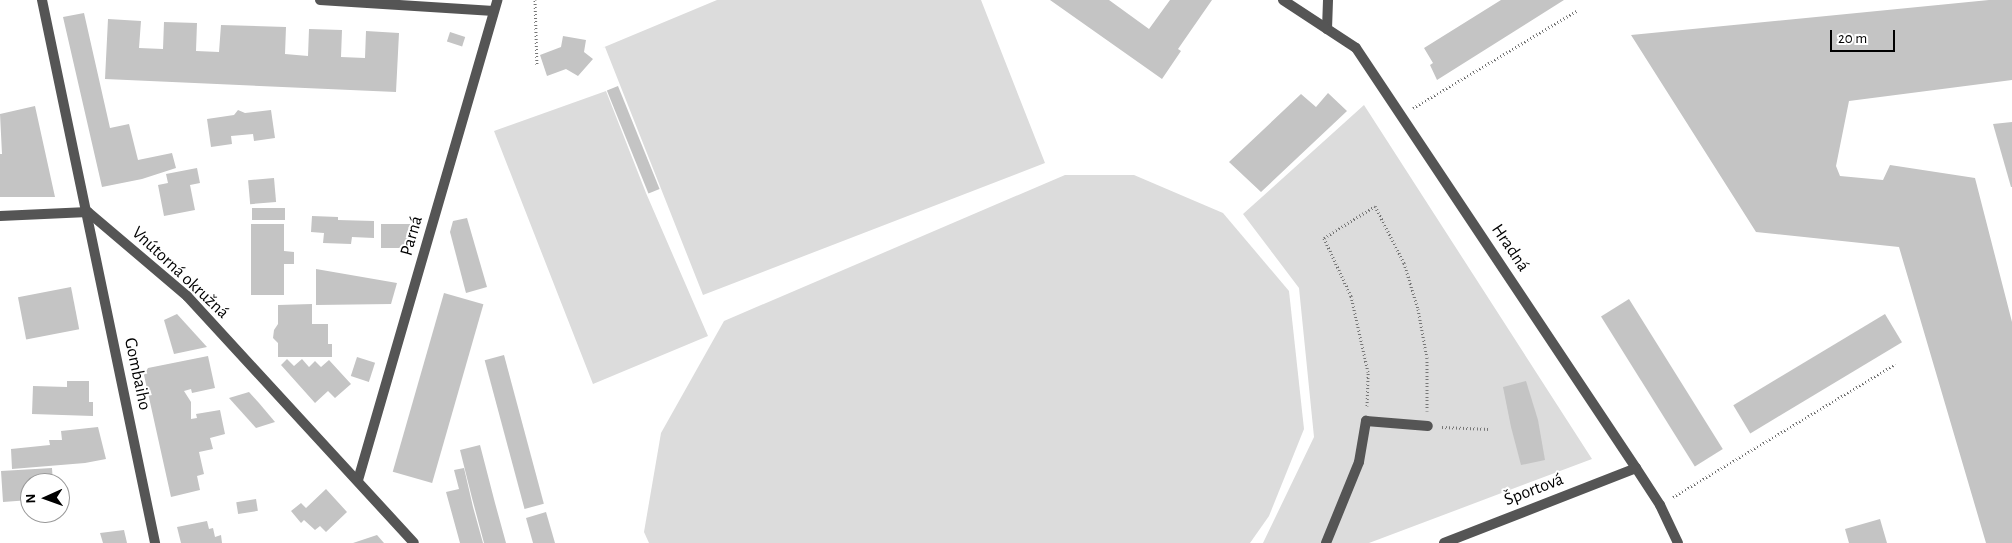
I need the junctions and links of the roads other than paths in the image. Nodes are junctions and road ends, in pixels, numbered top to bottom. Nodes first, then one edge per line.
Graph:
1 (42, 0) edge
2 (320, 0) edge
3 (498, 0) edge
4 (1283, 0) edge
5 (1328, 0) edge
6 (494, 11) junction
7 (1327, 29) junction
8 (88, 212) junction
9 (0, 216) edge
10 (1428, 426) road end
11 (1636, 468) junction
12 (358, 480) junction
13 (156, 543) edge
14 (414, 543) edge
15 (1326, 543) edge
16 (1444, 543) edge
17 (1678, 543) edge

1 - 8 street
2 - 6 street
3 - 6 street, Parná
4 - 7 street, Hradná
5 - 7 street
6 - 12 street, Parná
7 - 11 street, Hradná
8 - 9 street
8 - 12 street, Vnútorná okružná
8 - 13 street, Gombaiho
10 - 15 street
11 - 16 street, Športová
11 - 17 street, Hradná
12 - 14 street, Vnútorná okružná

